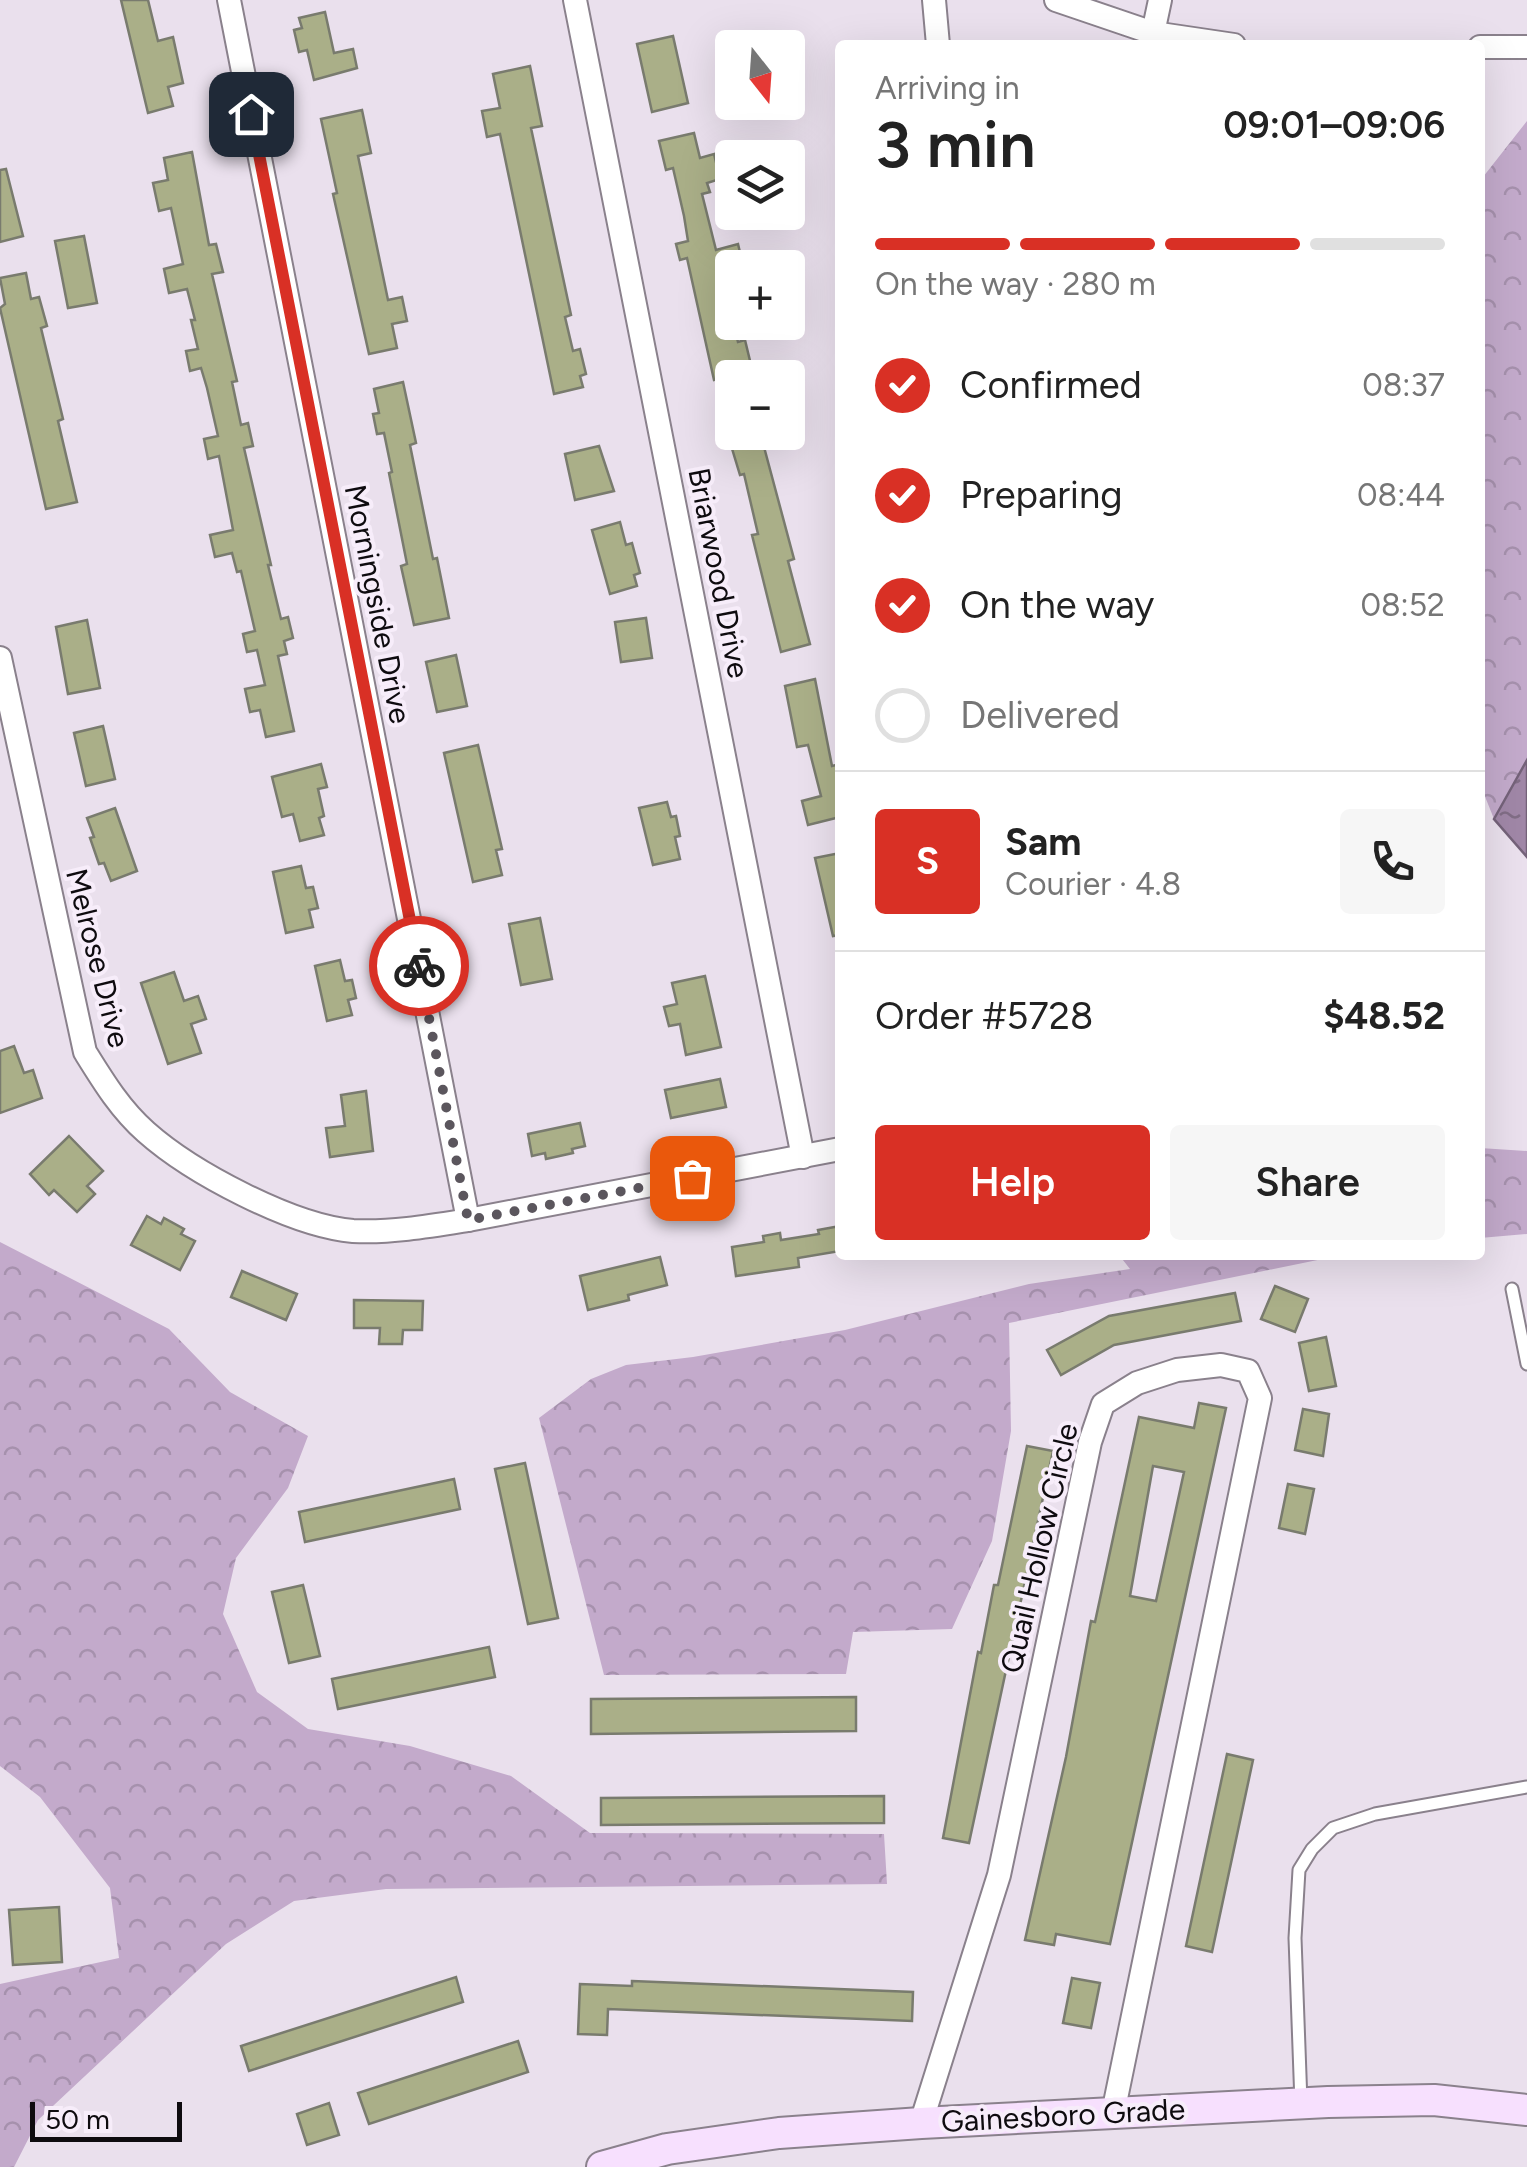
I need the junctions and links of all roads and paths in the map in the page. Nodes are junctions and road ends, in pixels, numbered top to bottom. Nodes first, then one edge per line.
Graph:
1 (229, 0) edge
2 (575, 0) edge
3 (934, 0) edge
4 (1056, 0) edge
5 (1160, 0) edge
6 (1154, 33) junction
7 (938, 40) edge
8 (1201, 40) edge
9 (1485, 47) edge
10 (1527, 48) edge
11 (0, 658) edge
12 (835, 1150) edge
13 (803, 1157) junction
14 (468, 1220) junction
15 (1512, 1289) dead end
16 (1527, 1364) edge
17 (1527, 1787) edge
18 (1301, 2103) junction
19 (1527, 2110) edge
20 (1113, 2113) junction
21 (920, 2123) junction
22 (602, 2167) edge

1 - 14 street, Morningside Drive
2 - 13 street, Briarwood Drive
3 - 7 street
4 - 6 street
5 - 6 street
6 - 8 street
9 - 10 street
11 - 14 street, Melrose Drive
12 - 13 street, Melrose Drive
13 - 14 street, Melrose Drive
15 - 16 lane
17 - 18 lane
18 - 19 main road, Gainesboro Grade
18 - 20 main road, Gainesboro Grade
20 - 21 main road, Gainesboro Grade
20 - 21 street, Quail Hollow Circle
21 - 22 main road, Gainesboro Grade

